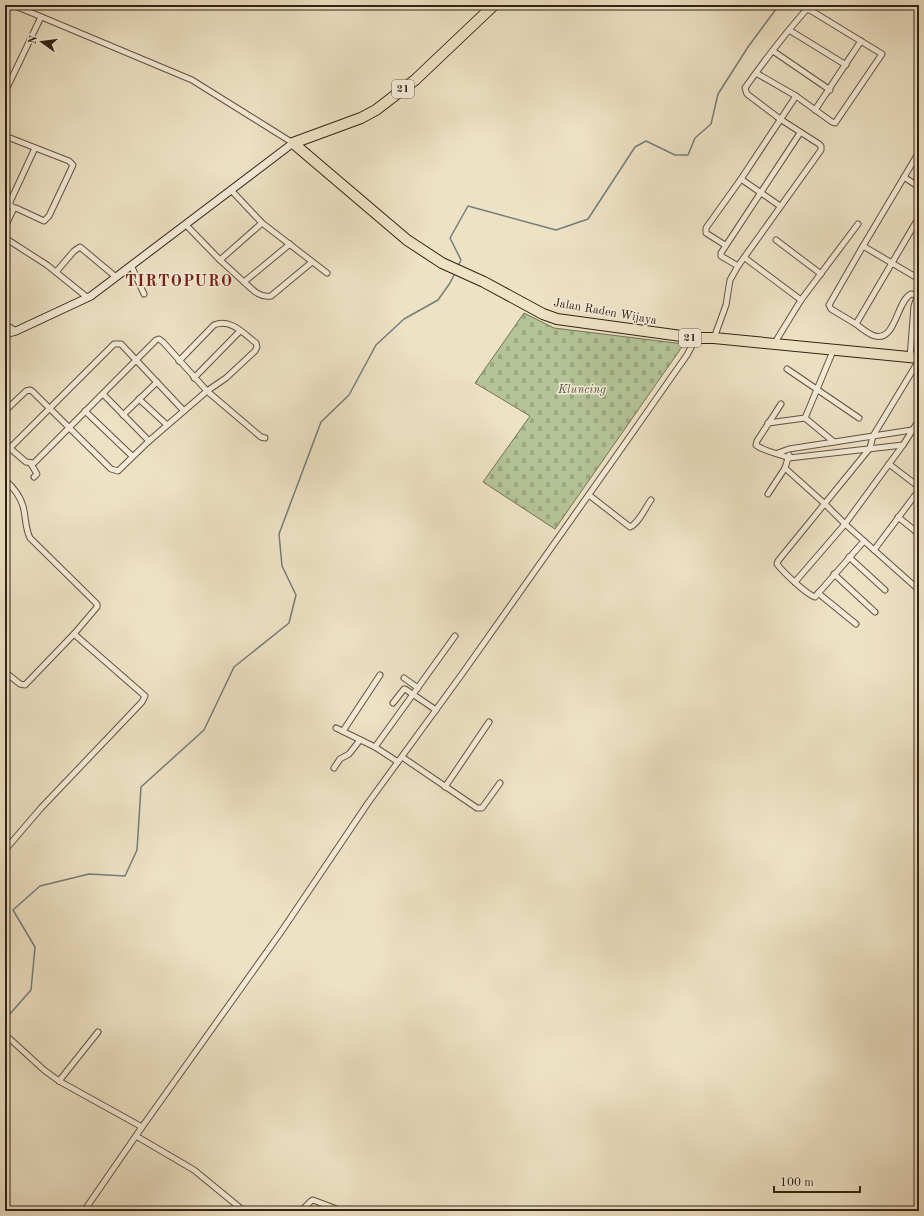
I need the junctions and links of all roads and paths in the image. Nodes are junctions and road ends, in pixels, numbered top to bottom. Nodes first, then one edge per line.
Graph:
1 (13, 5) edge
2 (494, 5) edge
3 (41, 17) junction
4 (789, 30) junction
5 (861, 42) junction
6 (773, 51) junction
7 (846, 65) junction
8 (756, 73) junction
9 (830, 90) junction
10 (5, 92) edge
11 (796, 96) junction
12 (816, 110) junction
13 (780, 119) junction
14 (800, 133) junction
15 (5, 136) edge
16 (293, 143) junction
17 (35, 148) junction
18 (919, 152) edge
19 (904, 177) junction
20 (741, 179) junction
21 (919, 187) edge
22 (231, 190) junction
23 (761, 192) junction
24 (780, 206) junction
25 (14, 208) junction
26 (919, 217) edge
27 (262, 223) junction
28 (858, 224) dead end
29 (186, 225) junction
30 (5, 227) edge
31 (5, 238) edge
32 (776, 240) dead end
33 (290, 244) junction
34 (725, 245) junction
35 (864, 246) junction
36 (745, 258) junction
37 (220, 260) junction
38 (312, 262) junction
39 (893, 263) junction
40 (131, 265) junction
41 (738, 266) junction
42 (56, 272) junction
43 (327, 274) dead end
44 (821, 274) junction
45 (116, 277) junction
46 (919, 279) edge
47 (244, 282) junction
48 (918, 293) edge
49 (144, 294) dead end
50 (88, 298) junction
51 (801, 300) junction
52 (5, 324) edge
53 (856, 324) junction
54 (916, 324) edge
55 (16, 331) junction
56 (240, 331) junction
57 (5, 334) edge
58 (696, 338) junction
59 (714, 338) junction
60 (919, 339) edge
61 (773, 345) junction
62 (833, 351) junction
63 (917, 358) edge
64 (136, 359) junction
65 (179, 361) junction
66 (787, 369) dead end
67 (194, 378) junction
68 (157, 382) junction
69 (817, 390) junction
70 (207, 391) junction
71 (103, 394) junction
72 (139, 399) junction
73 (781, 404) dead end
74 (49, 408) junction
75 (6, 409) edge
76 (85, 411) junction
77 (184, 411) junction
78 (124, 415) junction
79 (805, 418) junction
80 (858, 418) dead end
81 (919, 420) edge
82 (768, 423) junction
83 (167, 425) junction
84 (69, 427) junction
85 (912, 430) junction
86 (873, 436) junction
87 (265, 438) dead end
88 (149, 441) junction
89 (834, 442) junction
90 (5, 444) edge
91 (903, 445) junction
92 (10, 448) junction
93 (870, 448) junction
94 (789, 449) junction
95 (778, 453) junction
96 (132, 456) junction
97 (789, 458) junction
98 (31, 464) junction
99 (889, 464) junction
100 (785, 468) junction
101 (34, 477) dead end
102 (5, 480) edge
103 (919, 487) edge
104 (919, 490) edge
105 (768, 494) dead end
106 (589, 495) junction
107 (651, 500) dead end
108 (825, 504) junction
109 (898, 517) junction
110 (845, 524) junction
111 (919, 534) edge
112 (864, 541) junction
113 (874, 550) junction
114 (849, 557) junction
115 (834, 574) junction
116 (795, 582) junction
117 (885, 590) dead end
118 (919, 590) edge
119 (818, 593) junction
120 (875, 612) dead end
121 (856, 624) dead end
122 (74, 634) junction
123 (455, 636) dead end
124 (5, 672) edge
125 (380, 674) dead end
126 (404, 678) dead end
127 (418, 688) junction
128 (414, 695) junction
129 (393, 703) dead end
130 (436, 710) junction
131 (489, 722) dead end
132 (336, 728) dead end
133 (342, 731) junction
134 (360, 740) junction
135 (375, 747) junction
136 (402, 757) junction
137 (398, 762) junction
138 (334, 768) dead end
139 (500, 783) dead end
140 (444, 786) junction
141 (5, 850) edge
142 (98, 1032) dead end
143 (10, 1040) dead end
144 (59, 1081) junction
145 (142, 1127) junction
146 (136, 1136) junction
147 (84, 1211) edge
148 (244, 1211) edge
149 (301, 1211) edge
150 (342, 1211) edge

1 - 3 street
2 - 16 highway, 21
3 - 10 street
3 - 16 street
4 - 5 street
4 - 6 street
4 - 7 street
5 - 7 street
5 - 12 street
6 - 8 street
6 - 9 street
7 - 9 street
8 - 11 street
8 - 13 street
9 - 12 street
11 - 12 street
11 - 13 street
13 - 14 street
13 - 20 street
14 - 23 street
14 - 24 street
15 - 17 street
16 - 22 street
16 - 58 highway, Jalan Raden Wijaya / 21
17 - 25 street
17 - 25 street
18 - 19 street
19 - 21 street
19 - 35 street
20 - 23 street
20 - 34 street
22 - 27 street
22 - 29 street
23 - 24 street
23 - 34 street
24 - 36 street
25 - 30 street
26 - 39 street
27 - 33 street
27 - 37 street
28 - 44 street
29 - 37 street
29 - 40 street
31 - 42 street
32 - 44 street
33 - 38 street
33 - 47 street
34 - 41 street
35 - 39 street
35 - 53 street
36 - 41 street
36 - 51 street
37 - 47 street
38 - 43 street
38 - 47 street
39 - 46 street
39 - 53 street
40 - 45 street
40 - 49 street
41 - 59 street
42 - 45 street
42 - 50 street
44 - 51 street
45 - 50 street
48 - 53 street
48 - 54 street
50 - 55 street
51 - 61 street
52 - 55 street
54 - 63 street
55 - 57 street
56 - 65 street
56 - 67 street
56 - 70 street
58 - 59 highway, Jalan Raden Wijaya / 21
58 - 106 street
59 - 61 highway, Jalan Raden Wijaya / 21
60 - 63 street
61 - 62 highway, Jalan Raden Wijaya / 21
62 - 63 highway, Jalan Raden Wijaya / 21
62 - 69 street
63 - 86 street
64 - 65 street
64 - 68 street
64 - 71 street
64 - 74 street
65 - 67 street
66 - 69 street
67 - 70 street
68 - 72 street
68 - 77 street
69 - 79 street
69 - 80 street
70 - 77 street
70 - 87 street
71 - 76 street
71 - 78 street
72 - 78 street
72 - 83 street
73 - 82 street
74 - 75 street
74 - 84 street
74 - 92 street
76 - 84 street
76 - 96 street
77 - 83 street
78 - 88 street
79 - 82 street
79 - 89 street
81 - 85 street
82 - 95 street
83 - 88 street
84 - 96 street
84 - 98 street
85 - 86 street
85 - 91 street
86 - 89 street
86 - 93 street
88 - 96 street
89 - 94 street
90 - 92 street
91 - 93 street
91 - 99 street
92 - 98 street
93 - 97 street
93 - 108 street
94 - 95 street
94 - 97 street
95 - 97 street
97 - 100 street
98 - 101 street
99 - 103 street
99 - 110 street
100 - 105 street
100 - 108 street
102 - 122 street
104 - 109 street
106 - 107 street
106 - 130 street
108 - 110 street
108 - 116 street
109 - 111 street
109 - 113 street
110 - 112 street
110 - 116 street
112 - 113 street
112 - 114 street
113 - 118 street
114 - 115 street
114 - 117 street
115 - 119 street
115 - 120 street
116 - 119 street
119 - 121 street
122 - 124 street
122 - 141 street
123 - 127 street
125 - 133 street
126 - 127 street
127 - 128 street
128 - 129 street
128 - 130 street
128 - 135 street
130 - 136 street
131 - 140 street
132 - 133 street
133 - 134 street
134 - 135 street
134 - 138 street
135 - 137 street
136 - 137 street
136 - 140 street
137 - 145 street
139 - 140 street
142 - 144 street
143 - 144 street
144 - 145 street
145 - 146 street
146 - 147 street
146 - 148 street
149 - 150 street

